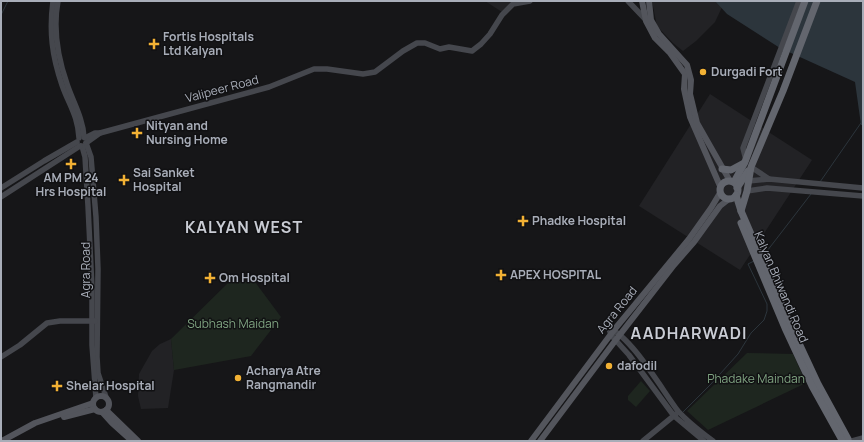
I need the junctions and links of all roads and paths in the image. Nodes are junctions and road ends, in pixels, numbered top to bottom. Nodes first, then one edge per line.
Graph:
1 (53, 1) edge
2 (58, 1) edge
3 (530, 1) edge
4 (628, 1) edge
5 (642, 1) edge
6 (649, 1) edge
7 (799, 1) edge
8 (805, 1) edge
9 (817, 1) edge
10 (647, 11) junction
11 (649, 21) junction
12 (769, 86) junction
13 (83, 141) junction
14 (748, 163) junction
15 (722, 169) junction
16 (769, 179) junction
17 (762, 180) junction
18 (748, 181) junction
19 (1, 188) edge
20 (863, 188) edge
21 (762, 189) junction
22 (720, 190) junction
23 (733, 191) junction
24 (747, 191) junction
25 (863, 196) edge
26 (1, 197) edge
27 (741, 211) junction
28 (756, 252) junction
29 (760, 262) junction
30 (95, 321) junction
31 (611, 332) junction
32 (620, 335) junction
33 (615, 340) junction
34 (1, 356) edge
35 (648, 368) junction
36 (642, 372) junction
37 (96, 374) junction
38 (106, 397) junction
39 (95, 404) junction
40 (104, 411) junction
41 (677, 414) junction
42 (9, 440) edge
43 (854, 440) edge
44 (2, 441) edge
45 (132, 441) edge
46 (138, 441) edge
47 (531, 441) edge
48 (540, 441) edge
49 (643, 441) edge
50 (704, 441) edge
51 (713, 441) edge

1 - 13 street, Agra Road
2 - 13 street, Agra Road
3 - 13 street, Valipeer Road
4 - 11 street
5 - 10 main road
6 - 10 main road
7 - 12 street
8 - 12 highway
9 - 14 highway
10 - 11 main road
11 - 15 main road
11 - 22 main road
12 - 14 highway
13 - 19 street
13 - 26 street
13 - 30 street, Agra Road
14 - 15 highway
14 - 16 street
14 - 18 highway
14 - 23 highway
15 - 23 main road
16 - 17 street
16 - 20 street
17 - 18 street
17 - 21 street
18 - 24 highway
21 - 24 street
21 - 25 street
22 - 23 highway
22 - 23 highway
22 - 31 main road, Agra Road
23 - 27 highway, Kalyan Bhiwandi Road
23 - 28 highway, Kalyan Bhiwandi Road
23 - 32 main road, Agra Road
24 - 27 highway
27 - 28 highway, Kalyan Bhiwandi Road
28 - 29 highway, Kalyan Bhiwandi Road
29 - 43 highway, Kalyan Bhiwandi Road
29 - 43 highway, Kalyan Bhiwandi Road
30 - 34 street
30 - 37 street, Agra Road
31 - 32 street
31 - 33 street
31 - 47 main road, Agra Road
32 - 33 main road, Agra Road
32 - 35 street
33 - 36 street
33 - 48 main road, Agra Road
35 - 36 street
35 - 41 street
36 - 41 street
37 - 38 street, Agra Road
37 - 39 street, Agra Road
38 - 39 main road
38 - 40 main road
39 - 40 main road
39 - 42 main road
40 - 45 main road
40 - 46 main road
41 - 49 street
41 - 50 street
41 - 51 street
42 - 44 main road

